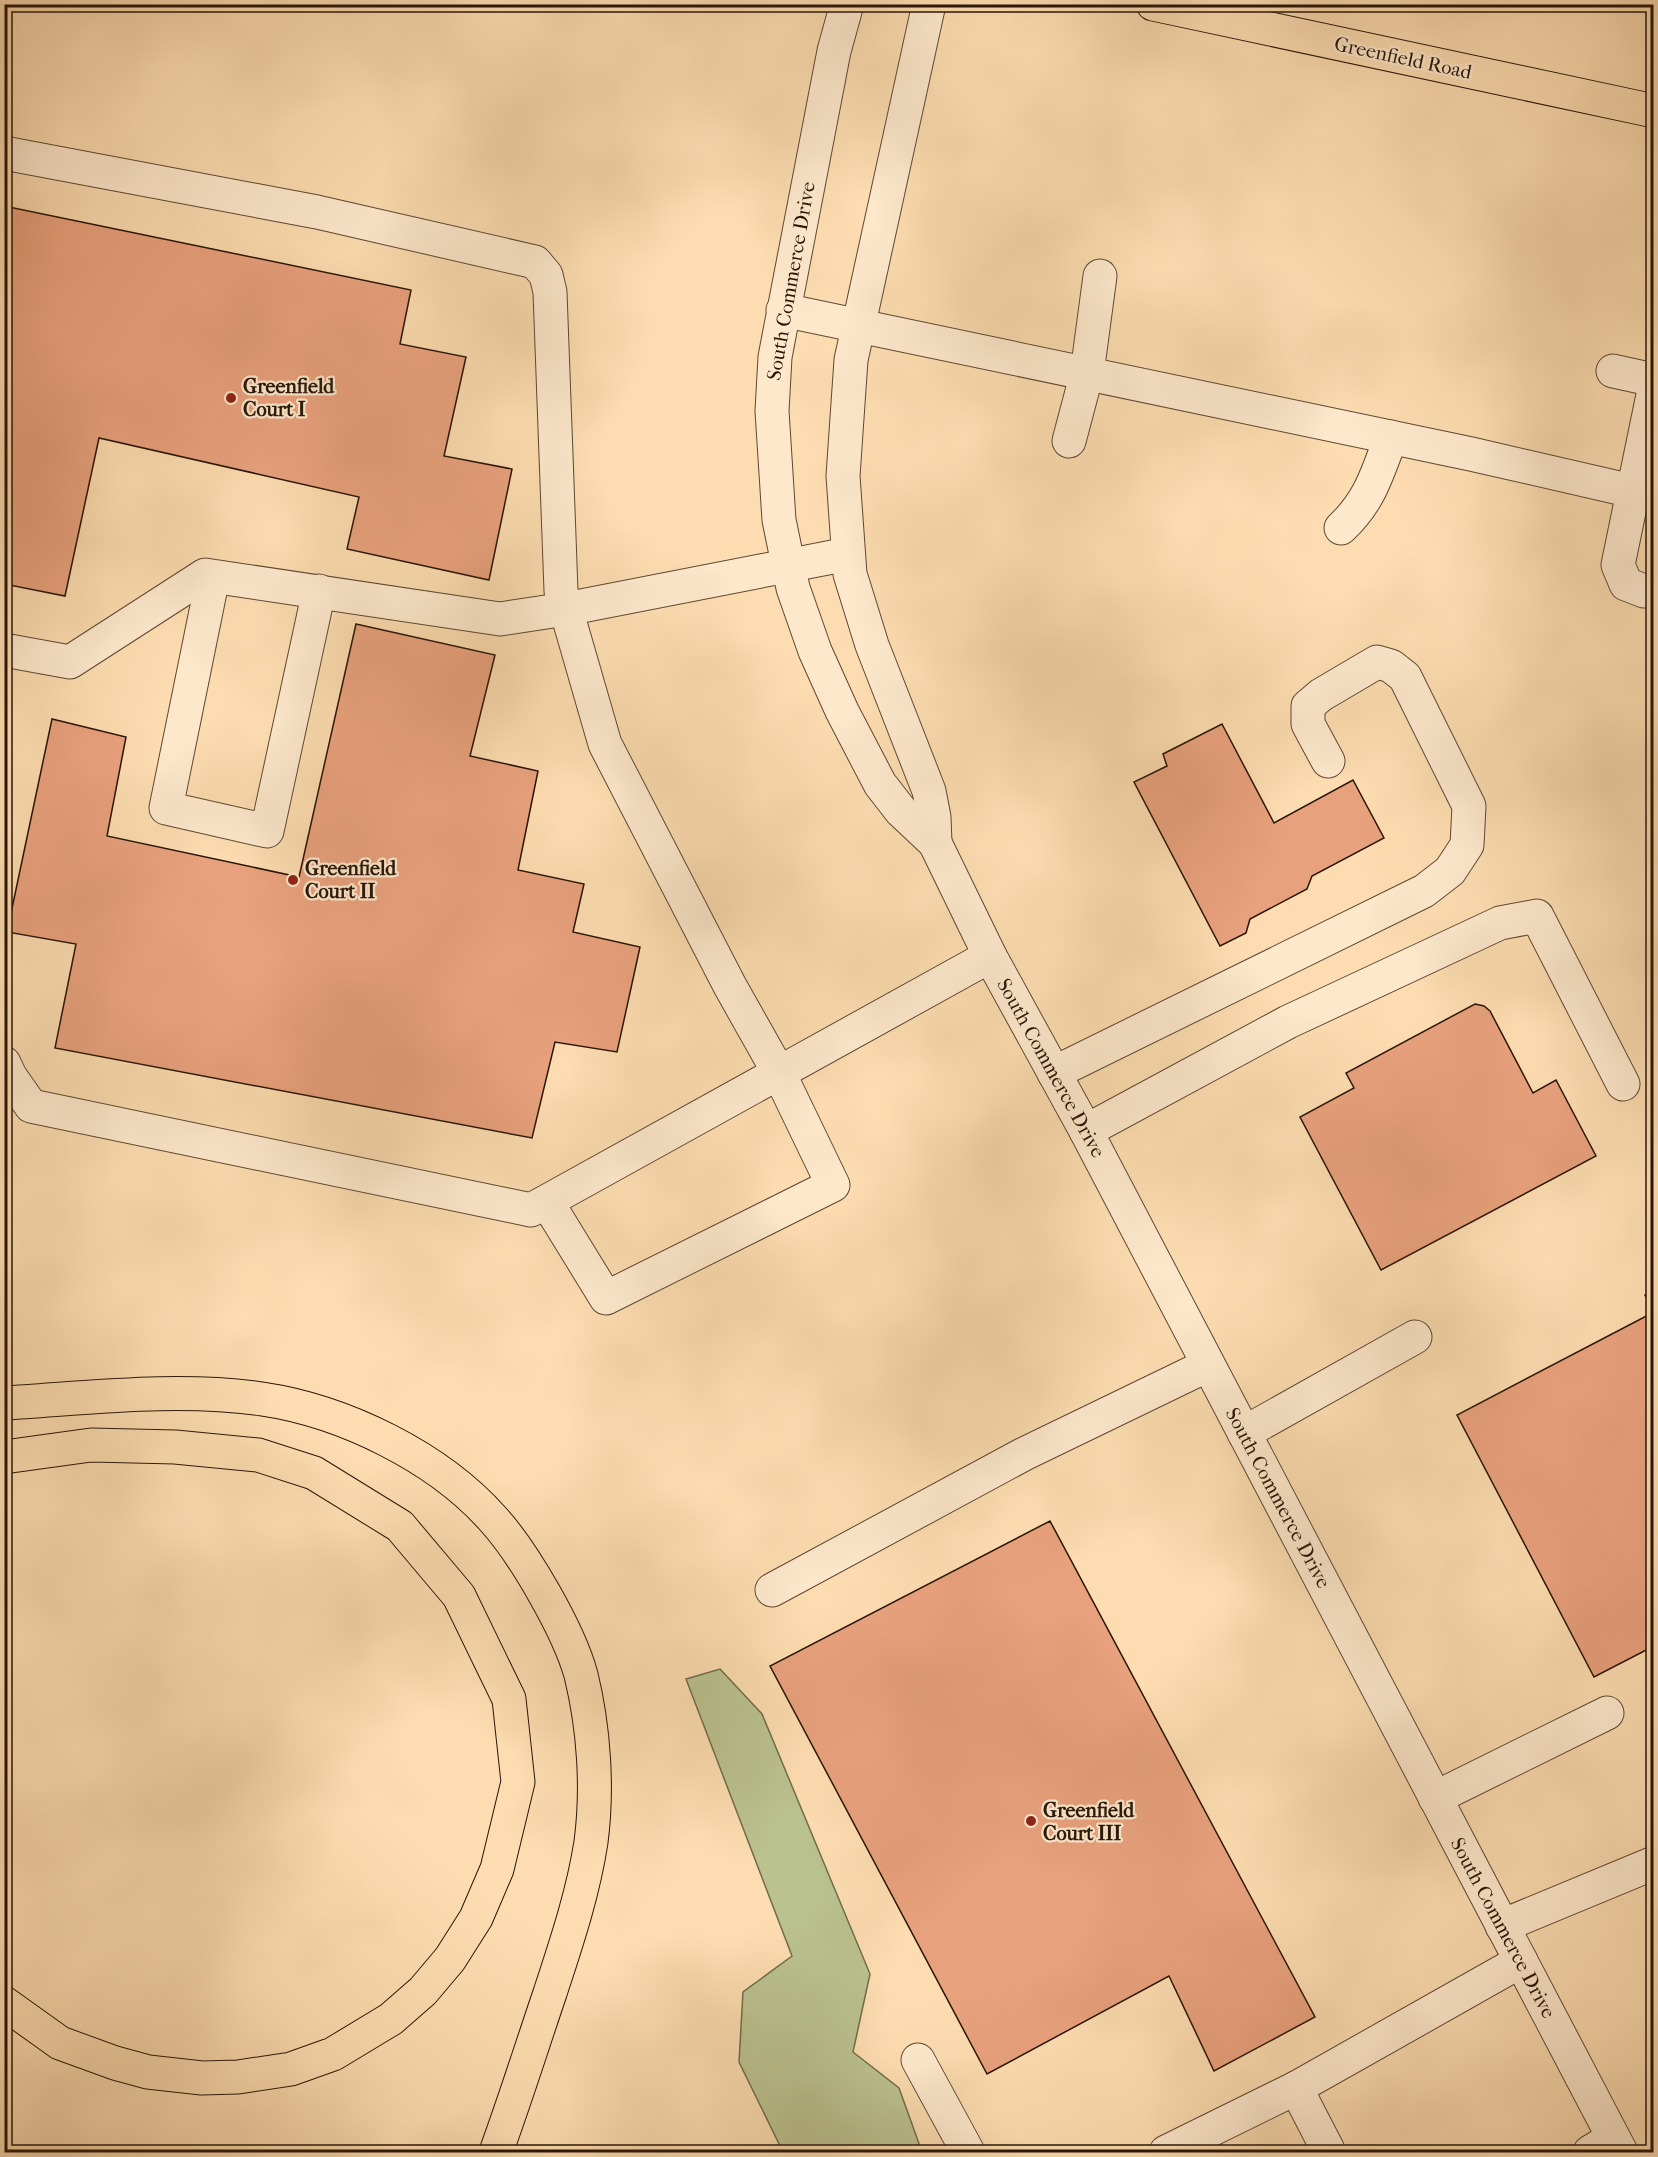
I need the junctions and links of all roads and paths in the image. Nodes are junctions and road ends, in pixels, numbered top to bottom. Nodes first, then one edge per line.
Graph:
1 (847, 4) edge
2 (929, 4) edge
3 (1153, 4) edge
4 (1653, 111) edge
5 (4, 153) edge
6 (1100, 276) dead end
7 (783, 310) junction
8 (858, 324) junction
9 (1613, 371) dead end
10 (1087, 373) junction
11 (1653, 380) edge
12 (1653, 390) edge
13 (1391, 437) junction
14 (1069, 441) dead end
15 (1642, 493) edge
16 (1341, 528) dead end
17 (848, 554) junction
18 (788, 564) junction
19 (213, 577) junction
20 (319, 591) junction
21 (1644, 591) dead end
22 (566, 609) junction
23 (4, 650) edge
24 (1328, 761) dead end
25 (935, 843) junction
26 (990, 956) junction
27 (4, 1063) edge
28 (779, 1073) junction
29 (1054, 1073) junction
30 (1623, 1084) dead end
31 (1086, 1131) junction
32 (547, 1202) junction
33 (1415, 1336) dead end
34 (1208, 1365) junction
35 (4, 1403) edge
36 (1244, 1433) junction
37 (4, 1457) edge
38 (772, 1590) dead end
39 (1607, 1713) dead end
40 (1435, 1798) junction
41 (1653, 1863) edge
42 (1502, 1926) junction
43 (1521, 1961) junction
44 (4, 2003) edge
45 (918, 2060) dead end
46 (1296, 2088) junction
47 (1608, 2148) edge
48 (496, 2152) edge
49 (968, 2152) edge
50 (1166, 2152) edge
51 (1324, 2152) edge

1 - 7 street, South Commerce Drive
2 - 8 street, South Commerce Drive
3 - 4 main road, Greenfield Road
5 - 22 street
6 - 10 street
7 - 8 street
7 - 18 street, South Commerce Drive
8 - 10 street
8 - 17 street, South Commerce Drive
9 - 11 street
10 - 13 street
10 - 14 street
12 - 15 street
13 - 15 street
13 - 16 street
15 - 21 street
17 - 18 street
17 - 25 street, South Commerce Drive
18 - 22 street
18 - 25 street, South Commerce Drive
19 - 20 street
19 - 20 street
19 - 23 street
20 - 22 street
22 - 28 street
24 - 29 street
25 - 26 street, South Commerce Drive
26 - 28 street
26 - 29 street, South Commerce Drive
27 - 32 street
28 - 32 street
28 - 32 street
29 - 31 street, South Commerce Drive
30 - 31 street
31 - 34 street, South Commerce Drive
33 - 36 street
34 - 36 street, South Commerce Drive
34 - 38 street
35 - 48 main road
36 - 40 street, South Commerce Drive
37 - 44 main road
39 - 40 street
40 - 42 street, South Commerce Drive
41 - 42 street
42 - 43 street, South Commerce Drive
43 - 46 street
43 - 47 street, South Commerce Drive
45 - 49 street
46 - 50 street
46 - 51 street

